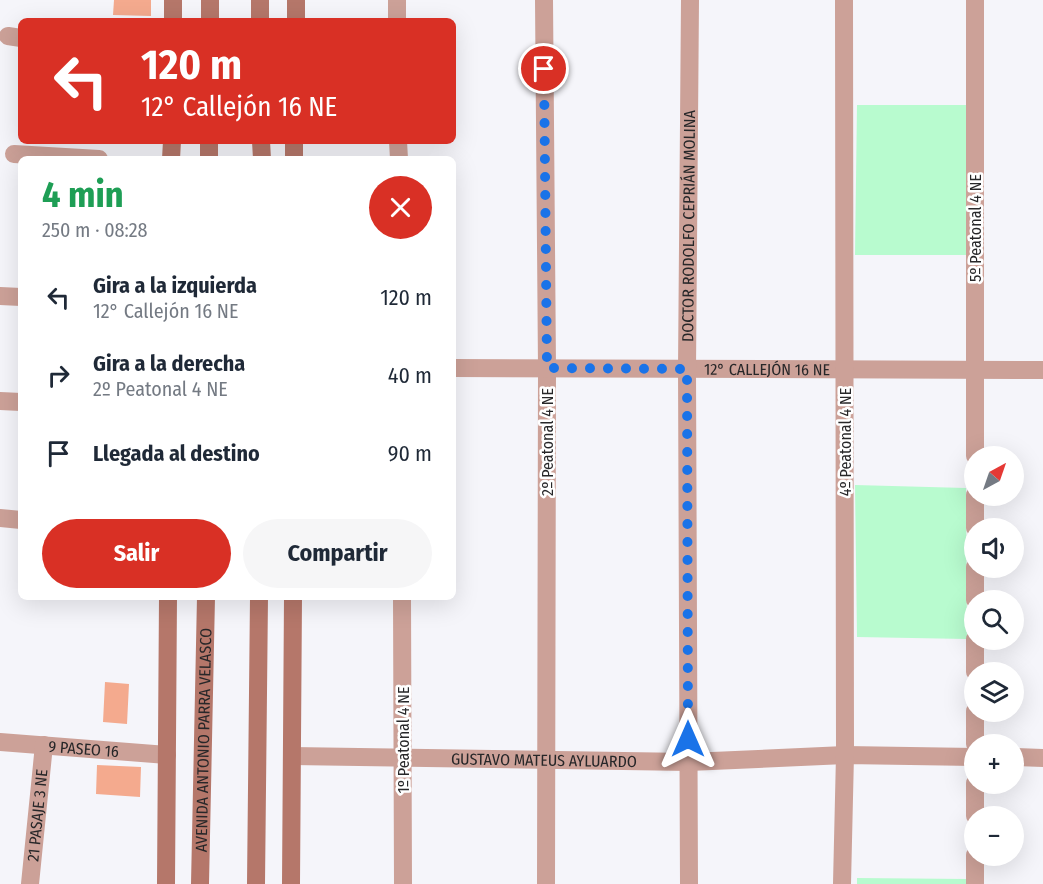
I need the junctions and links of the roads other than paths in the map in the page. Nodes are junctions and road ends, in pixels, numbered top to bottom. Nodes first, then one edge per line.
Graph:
1 (173, 0) edge
2 (210, 0) edge
3 (260, 0) edge
4 (296, 0) edge
5 (397, 0) edge
6 (544, 0) edge
7 (690, 0) edge
8 (844, 0) edge
9 (975, 0) edge
10 (172, 18) edge
11 (210, 18) edge
12 (260, 18) edge
13 (296, 18) edge
14 (397, 18) edge
15 (14, 154) dead end
16 (48, 156) edge
17 (0, 296) edge
18 (18, 297) edge
19 (456, 368) edge
20 (547, 368) junction
21 (687, 369) junction
22 (844, 369) junction
23 (975, 370) junction
24 (1043, 370) edge
25 (0, 401) edge
26 (18, 402) edge
27 (975, 446) edge
28 (0, 518) edge
29 (18, 520) edge
30 (168, 600) edge
31 (206, 600) edge
32 (259, 600) edge
33 (293, 600) edge
34 (402, 600) edge
35 (0, 742) edge
36 (44, 746) junction
37 (167, 755) junction
38 (845, 755) junction
39 (292, 756) junction
40 (964, 757) edge
41 (404, 758) junction
42 (1024, 758) edge
43 (1043, 758) edge
44 (547, 761) junction
45 (688, 762) junction
46 (975, 866) edge
47 (30, 884) edge
48 (166, 884) edge
49 (200, 884) edge
50 (256, 884) edge
51 (291, 884) edge
52 (403, 884) edge
53 (546, 884) edge
54 (689, 884) edge
55 (842, 884) edge
56 (975, 884) edge

1 - 10 street
2 - 11 street
3 - 12 street
4 - 13 street
5 - 14 street
6 - 20 street, 2º Peatonal 4 NE
7 - 21 street, DOCTOR RODOLFO CEPRIÁN MOLINA
8 - 22 street, 4º Peatonal 4 NE
9 - 23 street, 5º Peatonal 4 NE
15 - 16 street
17 - 18 street
19 - 20 street, 12° CALLEJÓN 16 NE
20 - 21 street, 12° CALLEJÓN 16 NE
20 - 44 street, 2º Peatonal 4 NE
21 - 22 street, 12° CALLEJÓN 16 NE
21 - 45 street, DOCTOR RODOLFO CEPRIÁN MOLINA
22 - 23 street, 12° CALLEJÓN 16 NE
22 - 38 street, 4º Peatonal 4 NE
23 - 24 street, 12° CALLEJÓN 16 NE
23 - 27 street, 5º Peatonal 4 NE
25 - 26 street
28 - 29 street
30 - 37 street
31 - 49 street, AVENIDA ANTONIO PARRA VELASCO
32 - 50 street
33 - 39 street
34 - 41 street, 1º Peatonal 4 NE
35 - 36 street, 9 PASEO 16
36 - 37 street, 9 PASEO 16
36 - 47 street, 21 PASAJE 3 NE
37 - 48 street
38 - 40 street, GUSTAVO MATEUS AYLUARDO
38 - 45 street, GUSTAVO MATEUS AYLUARDO
38 - 55 street, 4º Peatonal 4 NE
39 - 41 street, GUSTAVO MATEUS AYLUARDO
39 - 51 street
41 - 44 street, GUSTAVO MATEUS AYLUARDO
41 - 52 street, 1º Peatonal 4 NE
42 - 43 street
44 - 45 street, GUSTAVO MATEUS AYLUARDO
44 - 53 street, 2º Peatonal 4 NE
45 - 54 street, DOCTOR RODOLFO CEPRIÁN MOLINA
46 - 56 street

